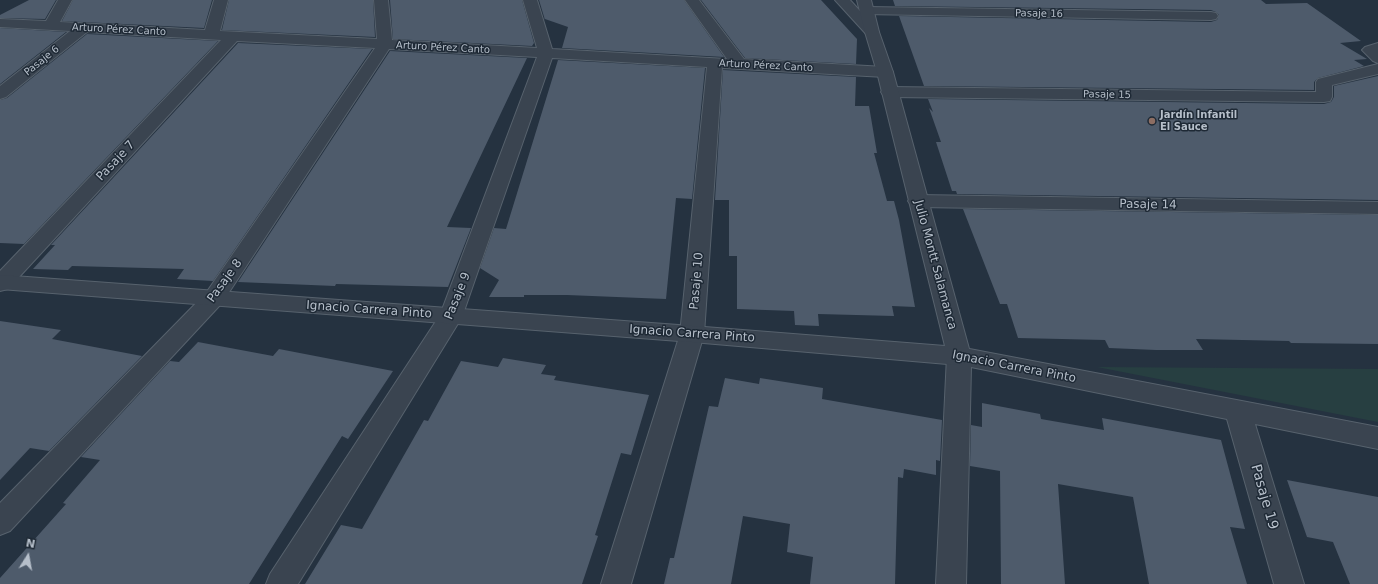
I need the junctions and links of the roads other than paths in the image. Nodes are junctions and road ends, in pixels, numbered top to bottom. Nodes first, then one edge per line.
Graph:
1 (66, 0) edge
2 (221, 0) edge
3 (381, 0) edge
4 (530, 0) edge
5 (692, 0) edge
6 (842, 0) edge
7 (866, 6) edge
8 (1211, 16) dead end
9 (0, 23) edge
10 (50, 26) junction
11 (83, 28) junction
12 (872, 32) junction
13 (211, 35) junction
14 (232, 36) junction
15 (385, 44) junction
16 (1378, 48) edge
17 (546, 54) junction
18 (1378, 58) edge
19 (715, 63) junction
20 (739, 64) junction
21 (1378, 69) edge
22 (885, 72) junction
23 (889, 92) junction
24 (0, 94) edge
25 (918, 201) junction
26 (1378, 208) edge
27 (1, 283) edge
28 (214, 298) junction
29 (451, 317) junction
30 (692, 334) junction
31 (959, 356) junction
32 (1238, 411) junction
33 (1378, 438) edge
34 (0, 522) edge
35 (281, 584) edge
36 (616, 584) edge
37 (951, 584) edge
38 (1289, 584) edge

1 - 10 street, Pasaje 6
2 - 13 street
3 - 15 street
4 - 17 street
5 - 20 street
6 - 12 street
7 - 8 street, Pasaje 16
7 - 12 street, Julio Montt Salamanca
9 - 10 street, Arturo Pérez Canto
10 - 11 street, Arturo Pérez Canto
11 - 13 street, Arturo Pérez Canto
11 - 24 street, Pasaje 6
12 - 22 street, Julio Montt Salamanca
13 - 14 street, Arturo Pérez Canto
14 - 15 street, Arturo Pérez Canto
14 - 27 street, Pasaje 7
15 - 17 street, Arturo Pérez Canto
15 - 28 street, Pasaje 8
16 - 18 street
17 - 19 street, Arturo Pérez Canto
17 - 29 street, Pasaje 9
19 - 20 street, Arturo Pérez Canto
19 - 30 street, Pasaje 10
20 - 22 street, Arturo Pérez Canto
21 - 23 street, Pasaje 15
22 - 23 street, Julio Montt Salamanca
23 - 25 street, Julio Montt Salamanca
25 - 26 street, Pasaje 14
25 - 31 street, Julio Montt Salamanca
27 - 28 street, Ignacio Carrera Pinto
28 - 29 street, Ignacio Carrera Pinto
28 - 34 street, Pasaje 8
29 - 30 street, Ignacio Carrera Pinto
29 - 35 street, Pasaje 9
30 - 31 street, Ignacio Carrera Pinto
30 - 36 street, Pasaje 10
31 - 32 street, Ignacio Carrera Pinto
31 - 37 street, Julio Montt Salamanca
32 - 33 street, Ignacio Carrera Pinto
32 - 38 street, Pasaje 19

